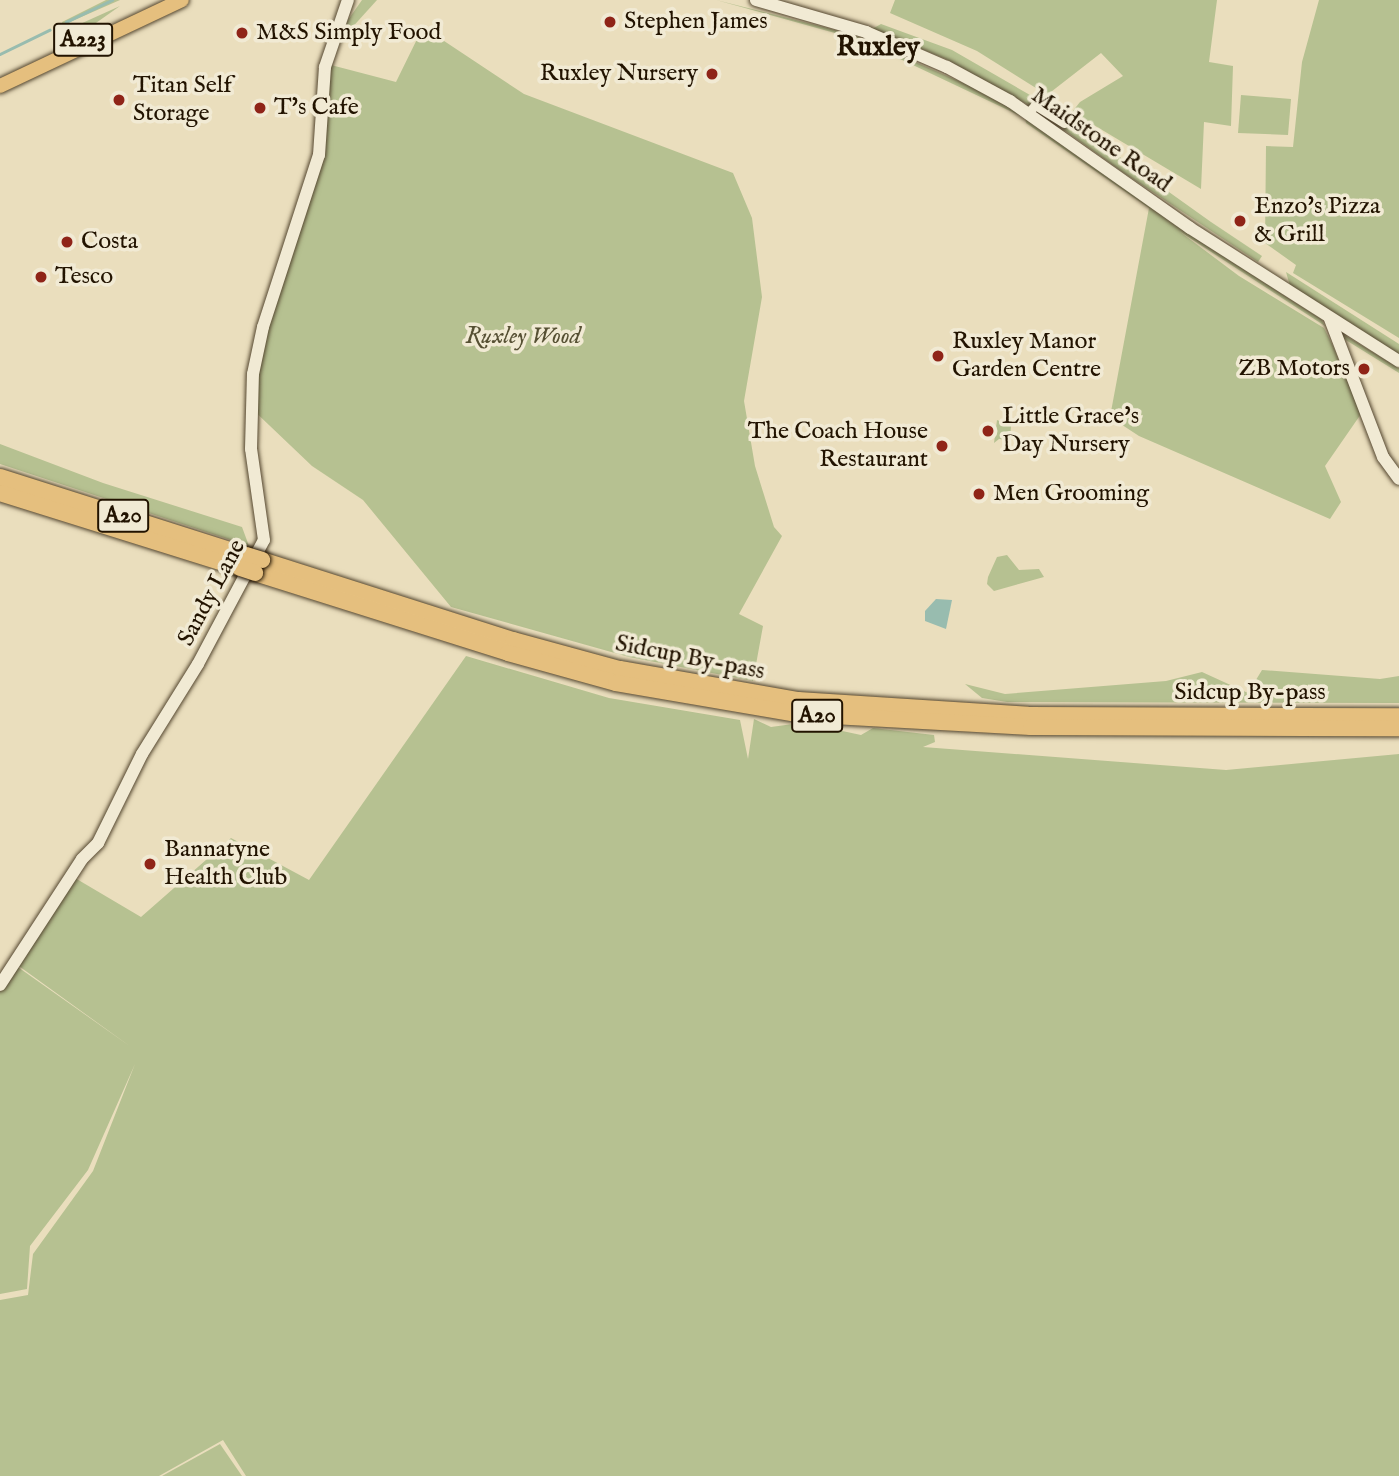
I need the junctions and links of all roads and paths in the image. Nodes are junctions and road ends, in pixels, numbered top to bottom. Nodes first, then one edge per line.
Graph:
1 (167, 0) edge
2 (183, 0) edge
3 (358, 0) edge
4 (756, 0) edge
5 (347, 6) edge
6 (65, 52) junction
7 (0, 78) edge
8 (0, 86) edge
9 (1028, 113) junction
10 (1064, 123) dead end
11 (1330, 318) junction
12 (1399, 361) edge
13 (0, 477) edge
14 (1399, 479) edge
15 (0, 493) edge
16 (251, 564) junction
17 (1399, 716) edge
18 (1399, 728) edge
19 (0, 985) edge

1 - 6 main road, A223
2 - 6 main road, A223
3 - 5 street, Sandy Lane
4 - 9 street, Maidstone Road
5 - 19 street, Sandy Lane
6 - 7 main road, A223
6 - 8 main road, A223
9 - 10 street
9 - 11 street, Maidstone Road
11 - 12 street, Maidstone Road
11 - 14 street
13 - 16 highway, Sidcup By-pass / A20
15 - 16 highway, Sidcup By-pass / A20
16 - 17 highway, Sidcup By-pass / A20
16 - 18 highway, Sidcup By-pass / A20

